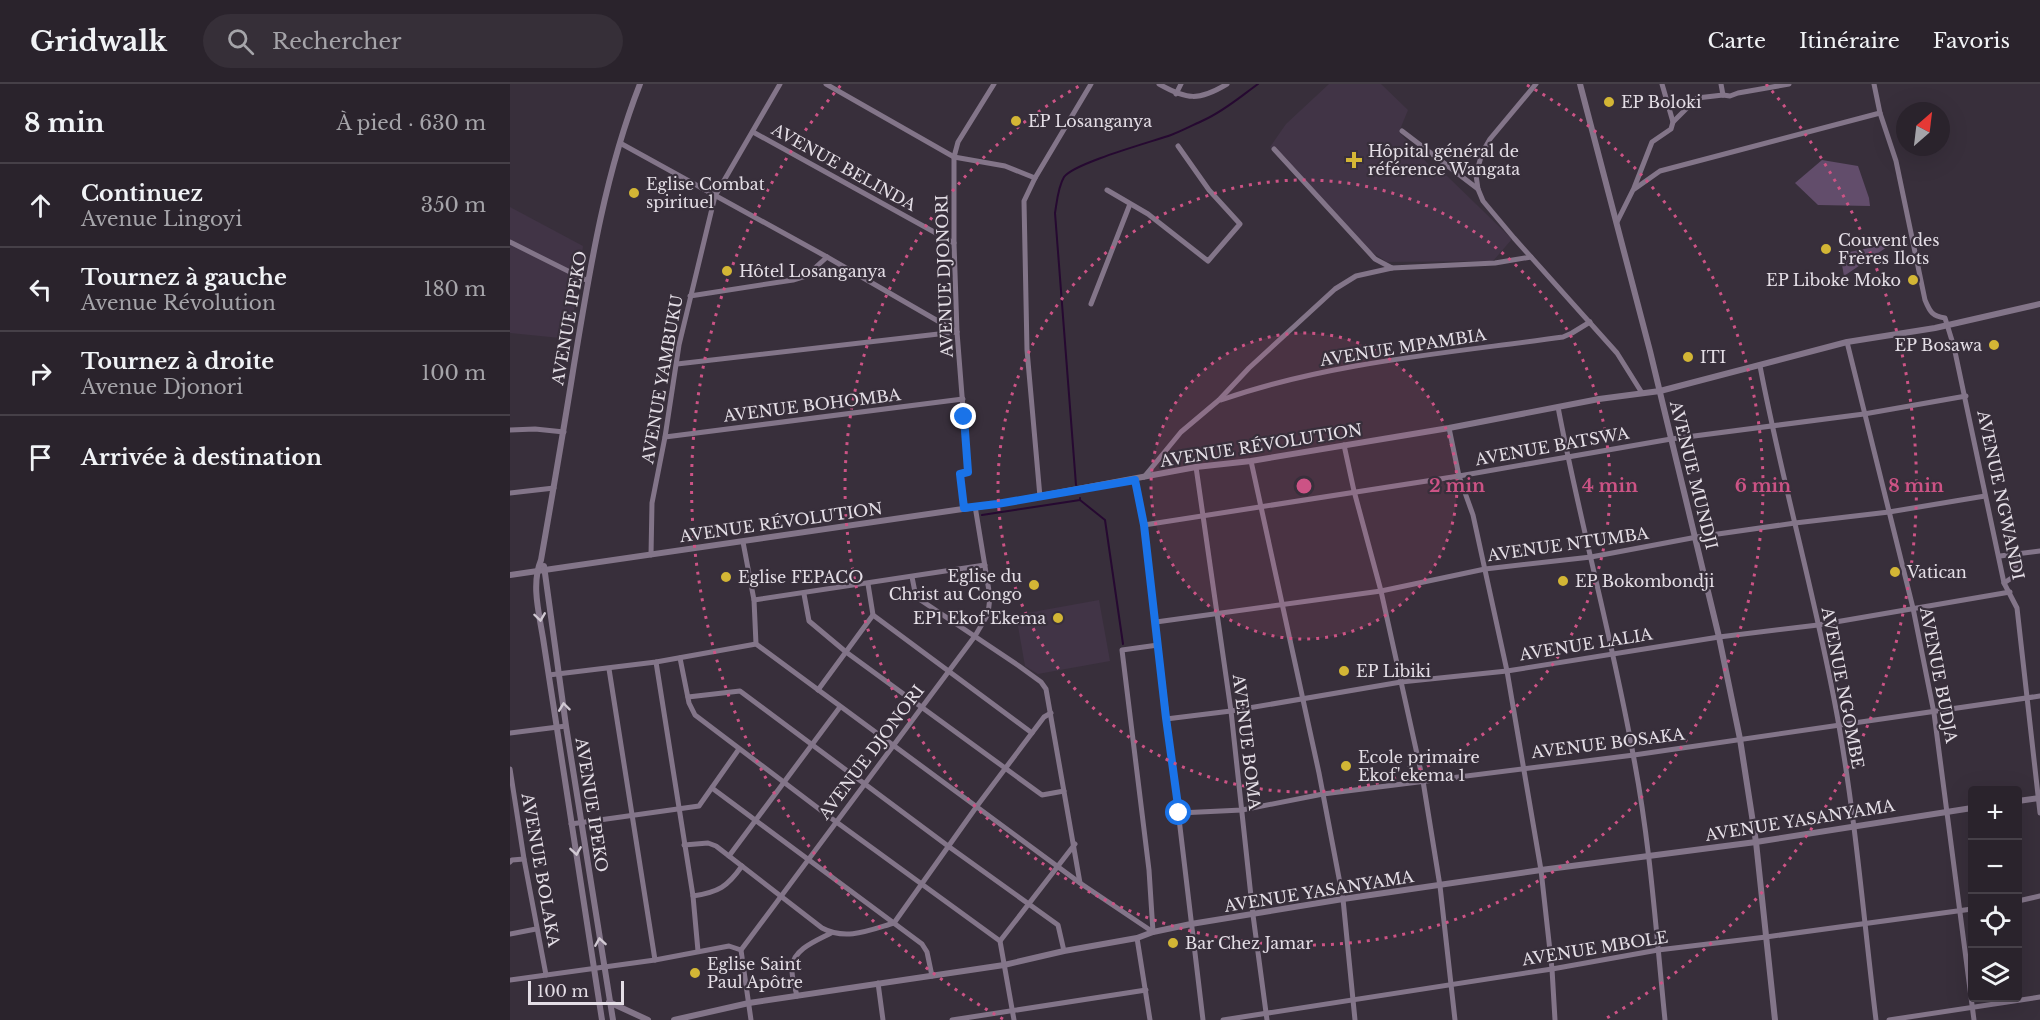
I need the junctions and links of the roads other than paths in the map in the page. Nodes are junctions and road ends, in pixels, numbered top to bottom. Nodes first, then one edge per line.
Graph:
1 (640, 84) edge
2 (780, 84) edge
3 (826, 84) edge
4 (994, 84) edge
5 (1091, 84) edge
6 (1159, 84) edge
7 (1181, 84) edge
8 (1227, 84) edge
9 (1536, 84) edge
10 (1580, 84) edge
11 (1662, 84) edge
12 (1721, 84) edge
13 (1789, 84) edge
14 (1874, 84) edge
15 (1176, 94) junction
16 (1723, 95) junction
17 (1880, 113) junction
18 (1673, 122) junction
19 (1402, 131) dead end
20 (753, 132) junction
21 (620, 143) junction
22 (1178, 146) dead end
23 (1274, 149) dead end
24 (954, 156) junction
25 (1035, 178) junction
26 (1478, 189) junction
27 (1107, 190) dead end
28 (1633, 190) junction
29 (715, 196) junction
30 (1130, 204) junction
31 (1617, 222) junction
32 (510, 242) edge
33 (954, 243) junction
34 (827, 257) junction
35 (1531, 257) junction
36 (1392, 268) junction
37 (588, 281) junction
38 (690, 296) junction
39 (1091, 304) dead end
40 (2040, 304) edge
41 (1590, 322) junction
42 (1947, 326) junction
43 (957, 332) junction
44 (1847, 342) junction
45 (677, 364) junction
46 (1760, 366) junction
47 (1660, 391) junction
48 (1642, 393) junction
49 (1966, 396) junction
50 (963, 399) junction
51 (1218, 400) junction
52 (1558, 407) junction
53 (1864, 414) junction
54 (1771, 426) junction
55 (1449, 428) junction
56 (510, 430) edge
57 (564, 432) junction
58 (665, 437) junction
59 (1671, 439) junction
60 (1344, 445) junction
61 (1568, 458) junction
62 (1251, 461) junction
63 (1196, 467) junction
64 (1459, 476) junction
65 (1139, 479) junction
66 (554, 488) junction
67 (1354, 491) junction
68 (510, 493) edge
69 (1985, 496) junction
70 (1040, 497) junction
71 (975, 506) junction
72 (964, 508) junction
73 (1261, 508) junction
74 (1890, 512) junction
75 (1203, 516) junction
76 (1795, 523) junction
77 (1144, 525) junction
78 (1696, 537) junction
79 (743, 542) junction
80 (2040, 551) edge
81 (651, 555) junction
82 (2018, 555) junction
83 (2000, 556) junction
84 (1592, 557) junction
85 (541, 560) junction
86 (985, 566) junction
87 (546, 569) junction
88 (1485, 569) junction
89 (537, 570) junction
90 (510, 574) edge
91 (912, 577) junction
92 (2004, 583) junction
93 (868, 584) junction
94 (1381, 591) junction
95 (2010, 592) junction
96 (804, 594) junction
97 (754, 600) junction
98 (1281, 603) junction
99 (1913, 608) junction
100 (1217, 614) junction
101 (873, 615) junction
102 (1156, 622) junction
103 (1818, 625) junction
104 (554, 636) junction
105 (975, 636) junction
106 (1719, 637) junction
107 (543, 638) junction
108 (756, 644) junction
109 (1158, 645) junction
110 (846, 652) junction
111 (1612, 654) junction
112 (680, 658) junction
113 (656, 662) junction
114 (609, 669) junction
115 (1507, 671) junction
116 (948, 672) junction
117 (560, 674) junction
118 (549, 675) junction
119 (1401, 682) junction
120 (818, 690) junction
121 (2040, 696) edge
122 (688, 697) junction
123 (1302, 698) junction
124 (2027, 698) junction
125 (922, 706) junction
126 (840, 707) junction
127 (1231, 711) junction
128 (1051, 713) junction
129 (1934, 713) junction
130 (1166, 718) junction
131 (566, 726) junction
132 (1839, 726) junction
133 (556, 727) junction
134 (510, 733) edge
135 (1032, 733) junction
136 (1740, 739) junction
137 (812, 744) junction
138 (893, 744) junction
139 (739, 749) junction
140 (1634, 755) junction
141 (1005, 768) junction
142 (1524, 768) junction
143 (510, 769) edge
144 (1423, 781) junction
145 (784, 783) junction
146 (864, 783) junction
147 (712, 788) junction
148 (1064, 791) junction
149 (1323, 794) junction
150 (2039, 798) edge
151 (2022, 800) edge
152 (976, 806) junction
153 (678, 807) junction
154 (1968, 808) edge
155 (1242, 810) junction
156 (1948, 811) junction
157 (1179, 813) junction
158 (2040, 813) edge
159 (633, 814) junction
160 (755, 821) junction
161 (836, 821) junction
162 (581, 822) junction
163 (572, 824) junction
164 (1854, 825) junction
165 (1756, 842) junction
166 (1075, 844) junction
167 (684, 845) junction
168 (948, 846) junction
169 (729, 856) junction
170 (1648, 857) junction
171 (807, 859) junction
172 (510, 860) edge
173 (524, 860) junction
174 (742, 866) junction
175 (1058, 866) junction
176 (1541, 870) junction
177 (1080, 883) junction
178 (921, 884) junction
179 (1440, 886) junction
180 (693, 896) junction
181 (780, 896) junction
182 (2040, 896) edge
183 (1343, 899) junction
184 (2022, 900) edge
185 (1028, 903) junction
186 (1968, 910) edge
187 (1960, 911) junction
188 (1253, 915) junction
189 (894, 923) junction
190 (1191, 924) junction
191 (1864, 924) junction
192 (536, 929) junction
193 (1153, 932) junction
194 (831, 933) junction
195 (510, 934) edge
196 (1767, 937) junction
197 (1137, 938) junction
198 (1000, 941) junction
199 (741, 950) junction
200 (1658, 950) junction
201 (698, 951) junction
202 (1064, 951) junction
203 (655, 960) junction
204 (604, 965) junction
205 (1004, 965) junction
206 (595, 967) junction
207 (1552, 969) junction
208 (546, 975) junction
209 (932, 976) junction
210 (510, 980) edge
211 (878, 983) junction
212 (1450, 984) junction
213 (1146, 990) junction
214 (797, 996) junction
215 (2040, 997) edge
216 (1353, 1000) junction
217 (609, 1002) junction
218 (749, 1003) junction
219 (1973, 1007) junction
220 (1012, 1010) junction
221 (1267, 1017) edge
222 (602, 1020) edge
223 (613, 1020) edge
224 (648, 1020) edge
225 (674, 1020) edge
226 (751, 1020) edge
227 (883, 1020) edge
228 (952, 1020) edge
229 (1014, 1020) edge
230 (1150, 1020) edge
231 (1203, 1020) edge
232 (1223, 1020) edge
233 (1355, 1020) edge
234 (1455, 1020) edge
235 (1555, 1020) edge
236 (1665, 1020) edge
237 (1774, 1020) edge
238 (1876, 1020) edge
239 (1889, 1020) edge
240 (1974, 1020) edge

1 - 21 street, AVENUE IPEKO
2 - 20 street, AVENUE YAMBUKU
3 - 24 street
4 - 24 street, AVENUE DJONORI
5 - 25 street
6 - 15 street
7 - 15 street
8 - 15 street
9 - 26 street
10 - 31 street, AVENUE MUNDJI
11 - 18 street
12 - 16 street
13 - 16 street
14 - 17 street
16 - 18 street
17 - 28 street
17 - 42 street
18 - 28 street
19 - 26 street
20 - 29 street, AVENUE YAMBUKU
20 - 33 street, AVENUE BELINDA
21 - 29 street
21 - 37 street, AVENUE IPEKO
22 - 30 street
23 - 36 street
24 - 25 street
24 - 33 street, AVENUE DJONORI
25 - 70 street
26 - 35 street
27 - 30 street
28 - 31 street
29 - 34 street
29 - 38 street, AVENUE YAMBUKU
30 - 39 street
31 - 47 street, AVENUE MUNDJI
32 - 37 street
33 - 43 street, AVENUE DJONORI
34 - 38 street
34 - 43 street
35 - 36 street
35 - 41 street
36 - 51 street
37 - 57 street, AVENUE IPEKO
38 - 45 street, AVENUE YAMBUKU
40 - 42 street, AVENUE RÉVOLUTION
41 - 48 street
41 - 51 street, AVENUE MPAMBIA
42 - 44 street, AVENUE RÉVOLUTION
42 - 49 street, AVENUE NGWANDI
43 - 45 street
43 - 50 street, AVENUE DJONORI
44 - 46 street, AVENUE RÉVOLUTION
44 - 53 street, AVENUE BUDJA
45 - 58 street, AVENUE YAMBUKU
46 - 47 street, AVENUE RÉVOLUTION
46 - 54 street, AVENUE NGOMBE
47 - 48 street, AVENUE RÉVOLUTION
47 - 59 street, AVENUE MUNDJI
48 - 52 street, AVENUE RÉVOLUTION
49 - 53 street, AVENUE BATSWA
49 - 69 street, AVENUE NGWANDI
50 - 58 street, AVENUE BOHOMBA
50 - 72 street, AVENUE DJONORI
51 - 65 street
52 - 55 street, AVENUE RÉVOLUTION
52 - 61 street
53 - 54 street, AVENUE BATSWA
53 - 74 street, AVENUE BUDJA
54 - 59 street, AVENUE BATSWA
54 - 76 street, AVENUE NGOMBE
55 - 60 street, AVENUE RÉVOLUTION
55 - 64 street
56 - 57 street
57 - 66 street, AVENUE IPEKO
58 - 81 street, AVENUE YAMBUKU
59 - 61 street, AVENUE BATSWA
59 - 78 street, AVENUE MUNDJI
60 - 62 street, AVENUE RÉVOLUTION
60 - 67 street
61 - 64 street, AVENUE BATSWA
61 - 84 street
62 - 63 street, AVENUE RÉVOLUTION
62 - 73 street
63 - 65 street, AVENUE RÉVOLUTION
63 - 75 street, AVENUE BOMA
64 - 67 street, AVENUE BATSWA
64 - 88 street
65 - 70 street, AVENUE RÉVOLUTION
65 - 77 street
66 - 68 street
66 - 85 street, AVENUE IPEKO
67 - 73 street, AVENUE BATSWA
67 - 94 street
69 - 74 street, AVENUE NTUMBA
69 - 83 street, AVENUE NGWANDI
70 - 71 street, AVENUE RÉVOLUTION
71 - 72 street, AVENUE RÉVOLUTION
71 - 86 street, AVENUE DJONORI
72 - 79 street, AVENUE RÉVOLUTION
73 - 75 street, AVENUE BATSWA
73 - 98 street
74 - 76 street, AVENUE NTUMBA
74 - 99 street, AVENUE BUDJA
75 - 77 street, AVENUE BATSWA
75 - 100 street, AVENUE BOMA
76 - 78 street, AVENUE NTUMBA
76 - 103 street, AVENUE NGOMBE
77 - 102 street
78 - 84 street, AVENUE NTUMBA
78 - 106 street, AVENUE MUNDJI
79 - 81 street, AVENUE RÉVOLUTION
79 - 97 street
80 - 82 street
81 - 87 street, AVENUE RÉVOLUTION
82 - 83 street
82 - 92 street
83 - 92 street, AVENUE NGWANDI
84 - 88 street, AVENUE NTUMBA
84 - 111 street
85 - 87 street, AVENUE IPEKO
85 - 89 street, AVENUE IPEKO
86 - 91 street
86 - 105 street, AVENUE DJONORI
87 - 89 street, AVENUE RÉVOLUTION
87 - 104 street, AVENUE IPEKO
88 - 94 street, AVENUE NTUMBA
88 - 115 street
89 - 90 street, AVENUE RÉVOLUTION
89 -> 107 street, AVENUE IPEKO
91 - 93 street
91 - 105 street
92 - 95 street, AVENUE NGWANDI
93 - 96 street
93 - 101 street
94 - 98 street, AVENUE NTUMBA
94 - 119 street
95 - 99 street, AVENUE LALIA
95 - 124 street, AVENUE NGWANDI
96 - 97 street
96 - 110 street
97 - 108 street
98 - 100 street, AVENUE NTUMBA
98 - 123 street
99 - 103 street, AVENUE LALIA
99 - 129 street, AVENUE BUDJA
100 - 102 street, AVENUE NTUMBA
100 - 127 street, AVENUE BOMA
101 - 110 street
101 - 116 street
102 - 109 street
103 - 106 street, AVENUE LALIA
103 - 132 street, AVENUE NGOMBE
104 - 107 street
104 - 117 street, AVENUE IPEKO
105 - 116 street, AVENUE DJONORI
105 - 128 street
106 - 111 street, AVENUE LALIA
106 - 136 street, AVENUE MUNDJI
107 - 118 street, AVENUE IPEKO
108 - 112 street
108 - 120 street
109 - 130 street
109 - 193 street
110 - 120 street
110 - 125 street
111 - 115 street, AVENUE LALIA
111 - 140 street
112 - 113 street
112 - 122 street
113 - 114 street
113 - 153 street
114 - 117 street
114 - 159 street
115 - 119 street, AVENUE LALIA
115 - 142 street
116 - 125 street, AVENUE DJONORI
116 - 135 street
117 - 118 street
131 -> 117 street, AVENUE IPEKO
118 - 133 street, AVENUE IPEKO
119 - 123 street, AVENUE LALIA
119 - 144 street
120 - 126 street
121 - 124 street, AVENUE BOSAKA
122 - 137 street
122 - 139 street
123 - 127 street, AVENUE LALIA
123 - 149 street
124 - 129 street, AVENUE BOSAKA
124 - 150 street, AVENUE NGWANDI
125 - 138 street, AVENUE DJONORI
125 - 141 street
126 - 137 street
126 - 138 street
127 - 130 street, AVENUE LALIA
127 - 155 street, AVENUE BOMA
128 - 135 street
128 - 148 street
129 - 132 street, AVENUE BOSAKA
129 - 156 street, AVENUE BUDJA
130 - 157 street
131 - 133 street
131 - 162 street, AVENUE IPEKO
132 - 136 street, AVENUE BOSAKA
132 - 164 street, AVENUE NGOMBE
133 - 134 street
133 - 163 street, AVENUE IPEKO
135 - 141 street
136 - 140 street, AVENUE BOSAKA
136 - 165 street, AVENUE MUNDJI
137 - 145 street
137 - 146 street
138 - 146 street, AVENUE DJONORI
138 - 152 street
139 - 145 street
139 - 147 street
140 - 142 street, AVENUE BOSAKA
140 - 170 street
141 - 148 street
141 - 152 street
142 - 144 street, AVENUE BOSAKA
142 - 176 street
143 - 173 street, AVENUE BOLAKA
144 - 149 street, AVENUE BOSAKA
144 - 179 street
145 - 160 street
145 - 161 street
146 - 161 street, AVENUE DJONORI
146 - 168 street
147 - 153 street
147 - 160 street
148 - 166 street
149 - 155 street, AVENUE BOSAKA
149 - 183 street
150 - 151 street
150 - 158 street, AVENUE NGWANDI
152 - 168 street
152 - 175 street
153 - 159 street
153 - 167 street
154 - 156 street, AVENUE YASANYAMA
155 - 157 street, AVENUE BOSAKA
155 - 188 street, AVENUE BOMA
156 - 164 street, AVENUE YASANYAMA
156 - 187 street, AVENUE BUDJA
157 - 190 street
159 - 162 street
159 - 203 street
160 - 169 street
160 - 171 street
161 - 171 street, AVENUE DJONORI
161 - 178 street
162 - 163 street
204 -> 162 street, AVENUE IPEKO
163 -> 206 street, AVENUE IPEKO
164 - 165 street, AVENUE YASANYAMA
164 - 191 street, AVENUE NGOMBE
165 - 170 street, AVENUE YASANYAMA
165 - 196 street, AVENUE MUNDJI
166 - 175 street
166 - 177 street
167 - 169 street
167 - 180 street
168 - 178 street
168 - 185 street
169 - 174 street
170 - 176 street, AVENUE YASANYAMA
170 - 200 street
171 - 181 street, AVENUE DJONORI
171 - 189 street
172 - 173 street
173 - 192 street, AVENUE BOLAKA
174 - 180 street
174 - 181 street
175 - 177 street
175 - 185 street
176 - 179 street, AVENUE YASANYAMA
176 - 207 street
177 - 193 street
178 - 189 street
178 - 198 street
179 - 183 street, AVENUE YASANYAMA
179 - 212 street
180 - 201 street
181 - 194 street
181 - 199 street, AVENUE DJONORI
182 - 184 street
183 - 188 street, AVENUE YASANYAMA
183 - 216 street
185 - 198 street
185 - 202 street
186 - 187 street, AVENUE MBOLE
187 - 191 street, AVENUE MBOLE
187 - 219 street, AVENUE BUDJA
188 - 190 street, AVENUE YASANYAMA
188 - 221 street, AVENUE BOMA
189 - 194 street
189 - 209 street
190 - 193 street, AVENUE YASANYAMA
190 - 231 street
191 - 196 street, AVENUE MBOLE
191 - 238 street, AVENUE NGOMBE
192 - 195 street
192 - 208 street, AVENUE BOLAKA
193 - 197 street, AVENUE YASANYAMA
194 - 214 street
196 - 200 street, AVENUE MBOLE
196 - 237 street, AVENUE MUNDJI
197 - 202 street, AVENUE YASANYAMA
197 - 213 street
198 - 205 street
199 - 201 street
199 - 218 street
200 - 207 street, AVENUE MBOLE
200 - 236 street
201 - 203 street
202 - 205 street, AVENUE YASANYAMA
203 - 204 street
204 - 206 street
204 - 217 street, AVENUE IPEKO
205 - 209 street, AVENUE YASANYAMA
205 - 220 street
206 - 208 street
206 - 222 street, AVENUE IPEKO
207 - 212 street, AVENUE MBOLE
207 - 235 street
208 - 210 street
209 - 211 street, AVENUE YASANYAMA
211 - 214 street, AVENUE YASANYAMA
211 - 227 street
212 - 216 street, AVENUE MBOLE
212 - 234 street
213 - 220 street
213 - 230 street
214 - 218 street, AVENUE YASANYAMA
215 - 219 street
216 - 221 street, AVENUE MBOLE
216 - 233 street
217 - 223 street, AVENUE IPEKO
217 - 224 street
218 - 225 street, AVENUE YASANYAMA
218 - 226 street
219 - 239 street
219 - 240 street, AVENUE BUDJA
220 - 228 street
220 - 229 street
221 - 232 street, AVENUE MBOLE

